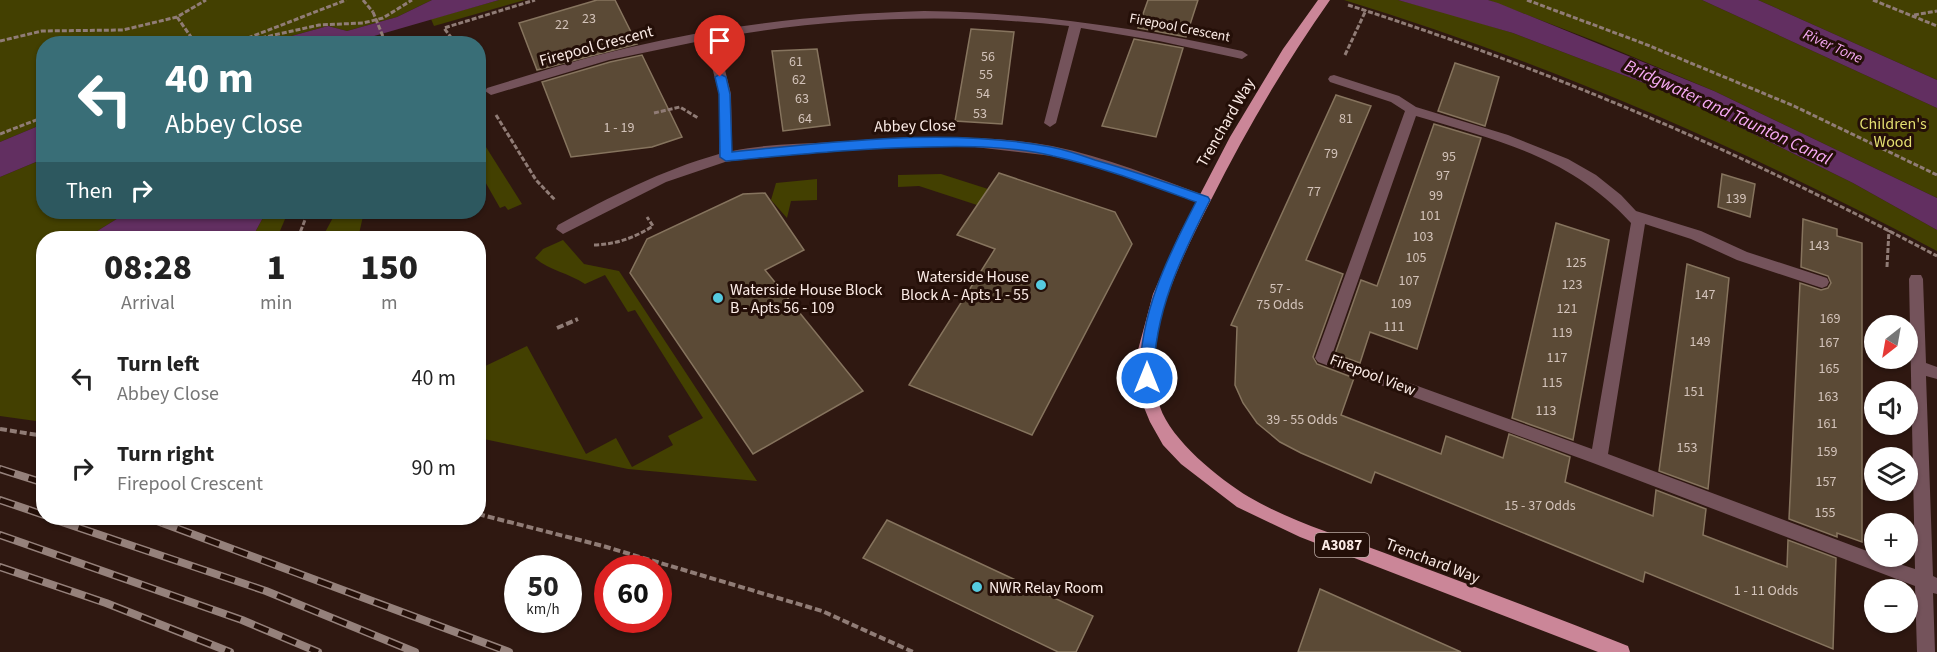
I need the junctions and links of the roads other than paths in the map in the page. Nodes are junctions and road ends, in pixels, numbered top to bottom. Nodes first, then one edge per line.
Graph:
1 (1324, 0) edge
2 (1076, 23) junction
3 (710, 35) junction
4 (1242, 55) dead end
5 (1334, 79) dead end
6 (491, 91) dead end
7 (1412, 110) junction
8 (1050, 123) dead end
9 (726, 157) junction
10 (1204, 200) junction
11 (1633, 215) junction
12 (569, 225) road end
13 (1916, 279) dead end
14 (1822, 282) dead end
15 (1917, 315) edge
16 (1918, 367) joint
17 (1937, 373) edge
18 (1599, 458) junction
19 (1931, 584) edge
20 (1621, 652) edge
21 (1926, 652) edge

1 - 10 main road, Trenchard Way / A3087
2 - 3 street, Firepool Crescent
2 - 4 street, Firepool Crescent
2 - 8 street
3 - 6 street, Firepool Crescent
3 - 9 street
5 - 7 street
7 - 11 street
7 - 18 street, Firepool View
9 - 10 street, Abbey Close
9 - 12 street, Abbey Close
10 - 20 main road, Trenchard Way / A3087
11 - 14 street
11 - 18 street
13 - 15 street
16 - 17 street
16 - 19 street
18 - 19 street, Firepool View
19 - 21 street

